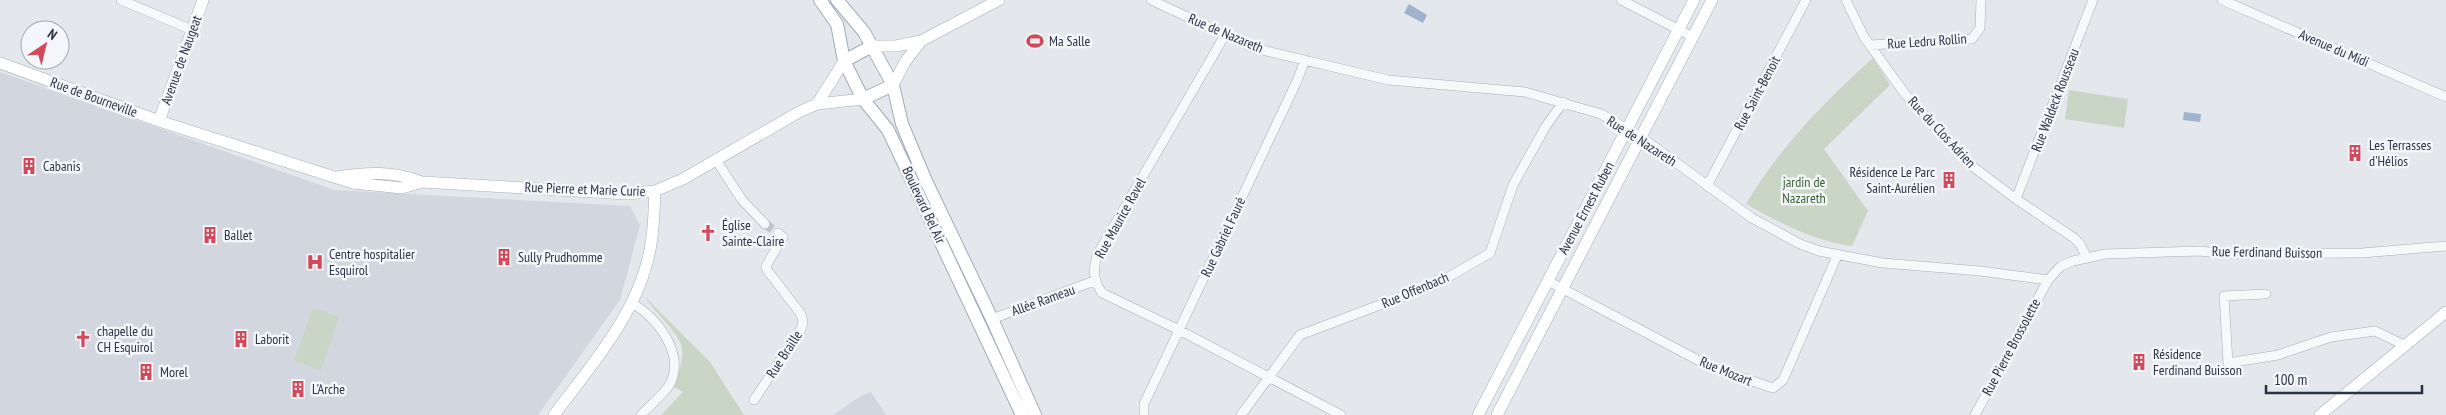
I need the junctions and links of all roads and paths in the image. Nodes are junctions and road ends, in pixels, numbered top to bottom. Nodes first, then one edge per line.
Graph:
1 (120, 0) edge
2 (203, 0) edge
3 (820, 0) edge
4 (837, 0) edge
5 (998, 0) edge
6 (1151, 0) edge
7 (1621, 0) edge
8 (1694, 0) edge
9 (1712, 0) edge
10 (1806, 0) edge
11 (1846, 0) edge
12 (1981, 0) edge
13 (2093, 0) edge
14 (2222, 0) edge
15 (2236, 3) edge
16 (192, 30) junction
17 (1678, 30) junction
18 (1225, 35) junction
19 (1693, 37) junction
20 (921, 41) junction
21 (1870, 45) junction
22 (872, 46) junction
23 (1305, 60) junction
24 (844, 61) junction
25 (0, 63) edge
26 (894, 85) junction
27 (2446, 97) edge
28 (863, 99) junction
29 (1563, 102) junction
30 (817, 104) junction
31 (159, 121) junction
32 (1627, 130) junction
33 (1641, 137) junction
34 (716, 160) junction
35 (1707, 186) junction
36 (655, 191) junction
37 (2016, 199) junction
38 (765, 224) tunnel mouth
39 (778, 233) dead end
40 (2446, 246) edge
41 (1837, 256) junction
42 (2087, 258) junction
43 (2048, 280) junction
44 (1548, 281) junction
45 (1094, 282) junction
46 (1563, 288) junction
47 (2266, 294) dead end
48 (631, 303) junction
49 (2446, 312) edge
50 (992, 319) junction
51 (1179, 330) junction
52 (2404, 345) junction
53 (1270, 376) junction
54 (754, 400) dead end
55 (554, 415) edge
56 (641, 415) edge
57 (1022, 415) edge
58 (1035, 415) edge
59 (1144, 415) edge
60 (1241, 415) edge
61 (1341, 415) edge
62 (1478, 415) edge
63 (1497, 415) edge
64 (1975, 415) edge
65 (2320, 415) edge

1 - 16 street
2 - 16 main road, Avenue de Naugeat
3 - 24 main road, Boulevard Bel Air
4 - 22 main road, Boulevard Bel Air
5 - 20 main road, Rue Pierre et Marie Curie
6 - 18 street, Rue de Nazareth
7 - 17 street
8 - 17 main road, Avenue Ernest Ruben
9 - 19 main road, Avenue Ernest Ruben
10 - 35 street, Rue Saint-Benoit
11 - 21 street, Rue du Clos Adrien
12 - 21 street, Rue Ledru Rollin
13 - 37 street, Rue Waldeck Rousseau
14 - 15 street, Avenue du Midi
15 - 27 street, Avenue du Midi
16 - 31 main road, Avenue de Naugeat
17 - 19 street
17 - 32 main road, Avenue Ernest Ruben
18 - 23 street, Rue de Nazareth
18 - 45 street, Rue Maurice Ravel
19 - 33 main road, Avenue Ernest Ruben
20 - 22 main road, Rue Pierre et Marie Curie
20 - 26 main road, Rue Pierre et Marie Curie
21 - 37 street, Rue du Clos Adrien
22 - 24 main road, Rue Pierre et Marie Curie
22 - 26 main road, Boulevard Bel Air
23 - 29 street, Rue de Nazareth
23 - 51 street, Rue Gabriel Fauré
24 - 28 main road, Boulevard Bel Air
24 - 30 main road, Rue Pierre et Marie Curie
25 - 31 main road, Rue de Bourneville
26 - 28 main road, Rue Pierre et Marie Curie
26 - 50 main road, Boulevard Bel Air
28 - 30 main road, Rue Pierre et Marie Curie
28 - 57 main road, Boulevard Bel Air
29 - 32 street, Rue de Nazareth
29 - 53 street, Rue Offenbach
30 - 34 main road, Rue Pierre et Marie Curie
31 - 36 main road, Rue Pierre et Marie Curie
32 - 33 street, Rue de Nazareth
32 - 44 main road, Avenue Ernest Ruben
33 - 35 street, Rue de Nazareth
33 - 46 main road, Avenue Ernest Ruben
34 - 36 main road, Rue Pierre et Marie Curie
34 - 38 street
35 - 41 street, Rue de Nazareth
36 - 48 main road
37 - 42 street, Rue du Clos Adrien
39 - 54 street, Rue Braille
40 - 42 street, Rue Ferdinand Buisson
41 - 43 street, Rue de Nazareth
41 - 46 street, Rue Mozart
42 - 43 street
43 - 64 street, Rue Pierre Brossolette
44 - 46 street, Rue Mozart
44 - 62 main road, Avenue Ernest Ruben
45 - 50 street, Allée Rameau
45 - 51 street
46 - 63 main road, Avenue Ernest Ruben
47 - 52 street
48 - 55 main road
48 - 56 street
49 - 52 main road
50 - 58 main road, Boulevard Bel Air
51 - 53 street
51 - 59 street, Rue Gabriel Fauré
52 - 65 main road
53 - 60 street, Rue Offenbach
53 - 61 street

